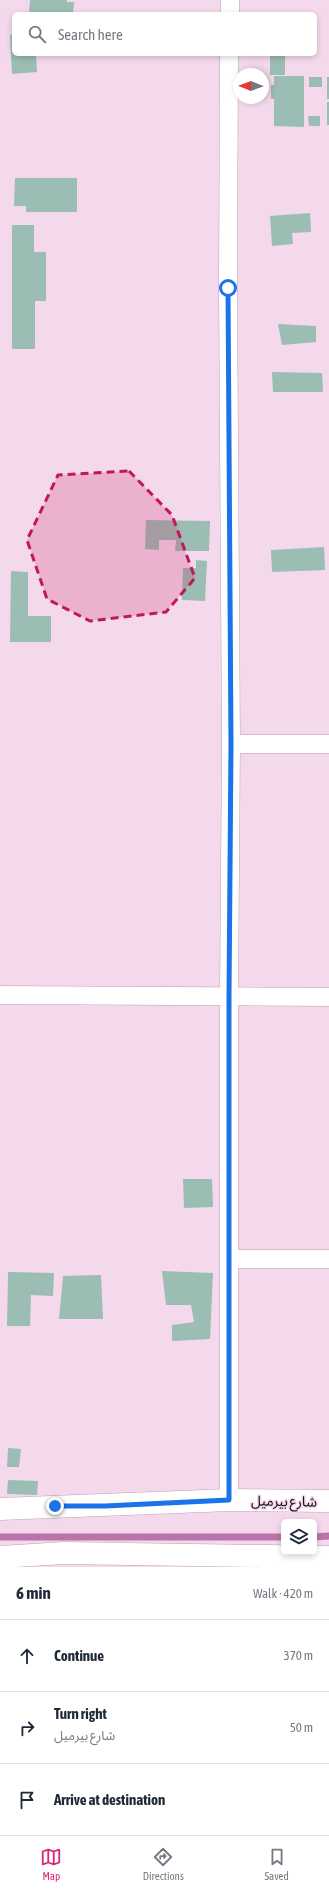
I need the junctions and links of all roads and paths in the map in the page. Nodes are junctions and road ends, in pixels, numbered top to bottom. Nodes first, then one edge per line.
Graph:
1 (230, 0) edge
2 (230, 12) edge
3 (229, 56) edge
4 (231, 744) junction
5 (329, 744) edge
6 (0, 995) edge
7 (229, 996) junction
8 (329, 997) edge
9 (230, 1259) junction
10 (329, 1259) edge
11 (229, 1500) junction
12 (329, 1501) edge
13 (0, 1509) edge
14 (0, 1557) edge
15 (329, 1557) edge
16 (236, 1562) edge

1 - 2 street
3 - 4 street
4 - 5 street
4 - 7 street
6 - 7 street
7 - 8 street
7 - 9 street
9 - 10 street
9 - 11 street
11 - 12 street, شارع بيرميل
11 - 13 street, شارع بيرميل
14 - 16 street
15 - 16 street

